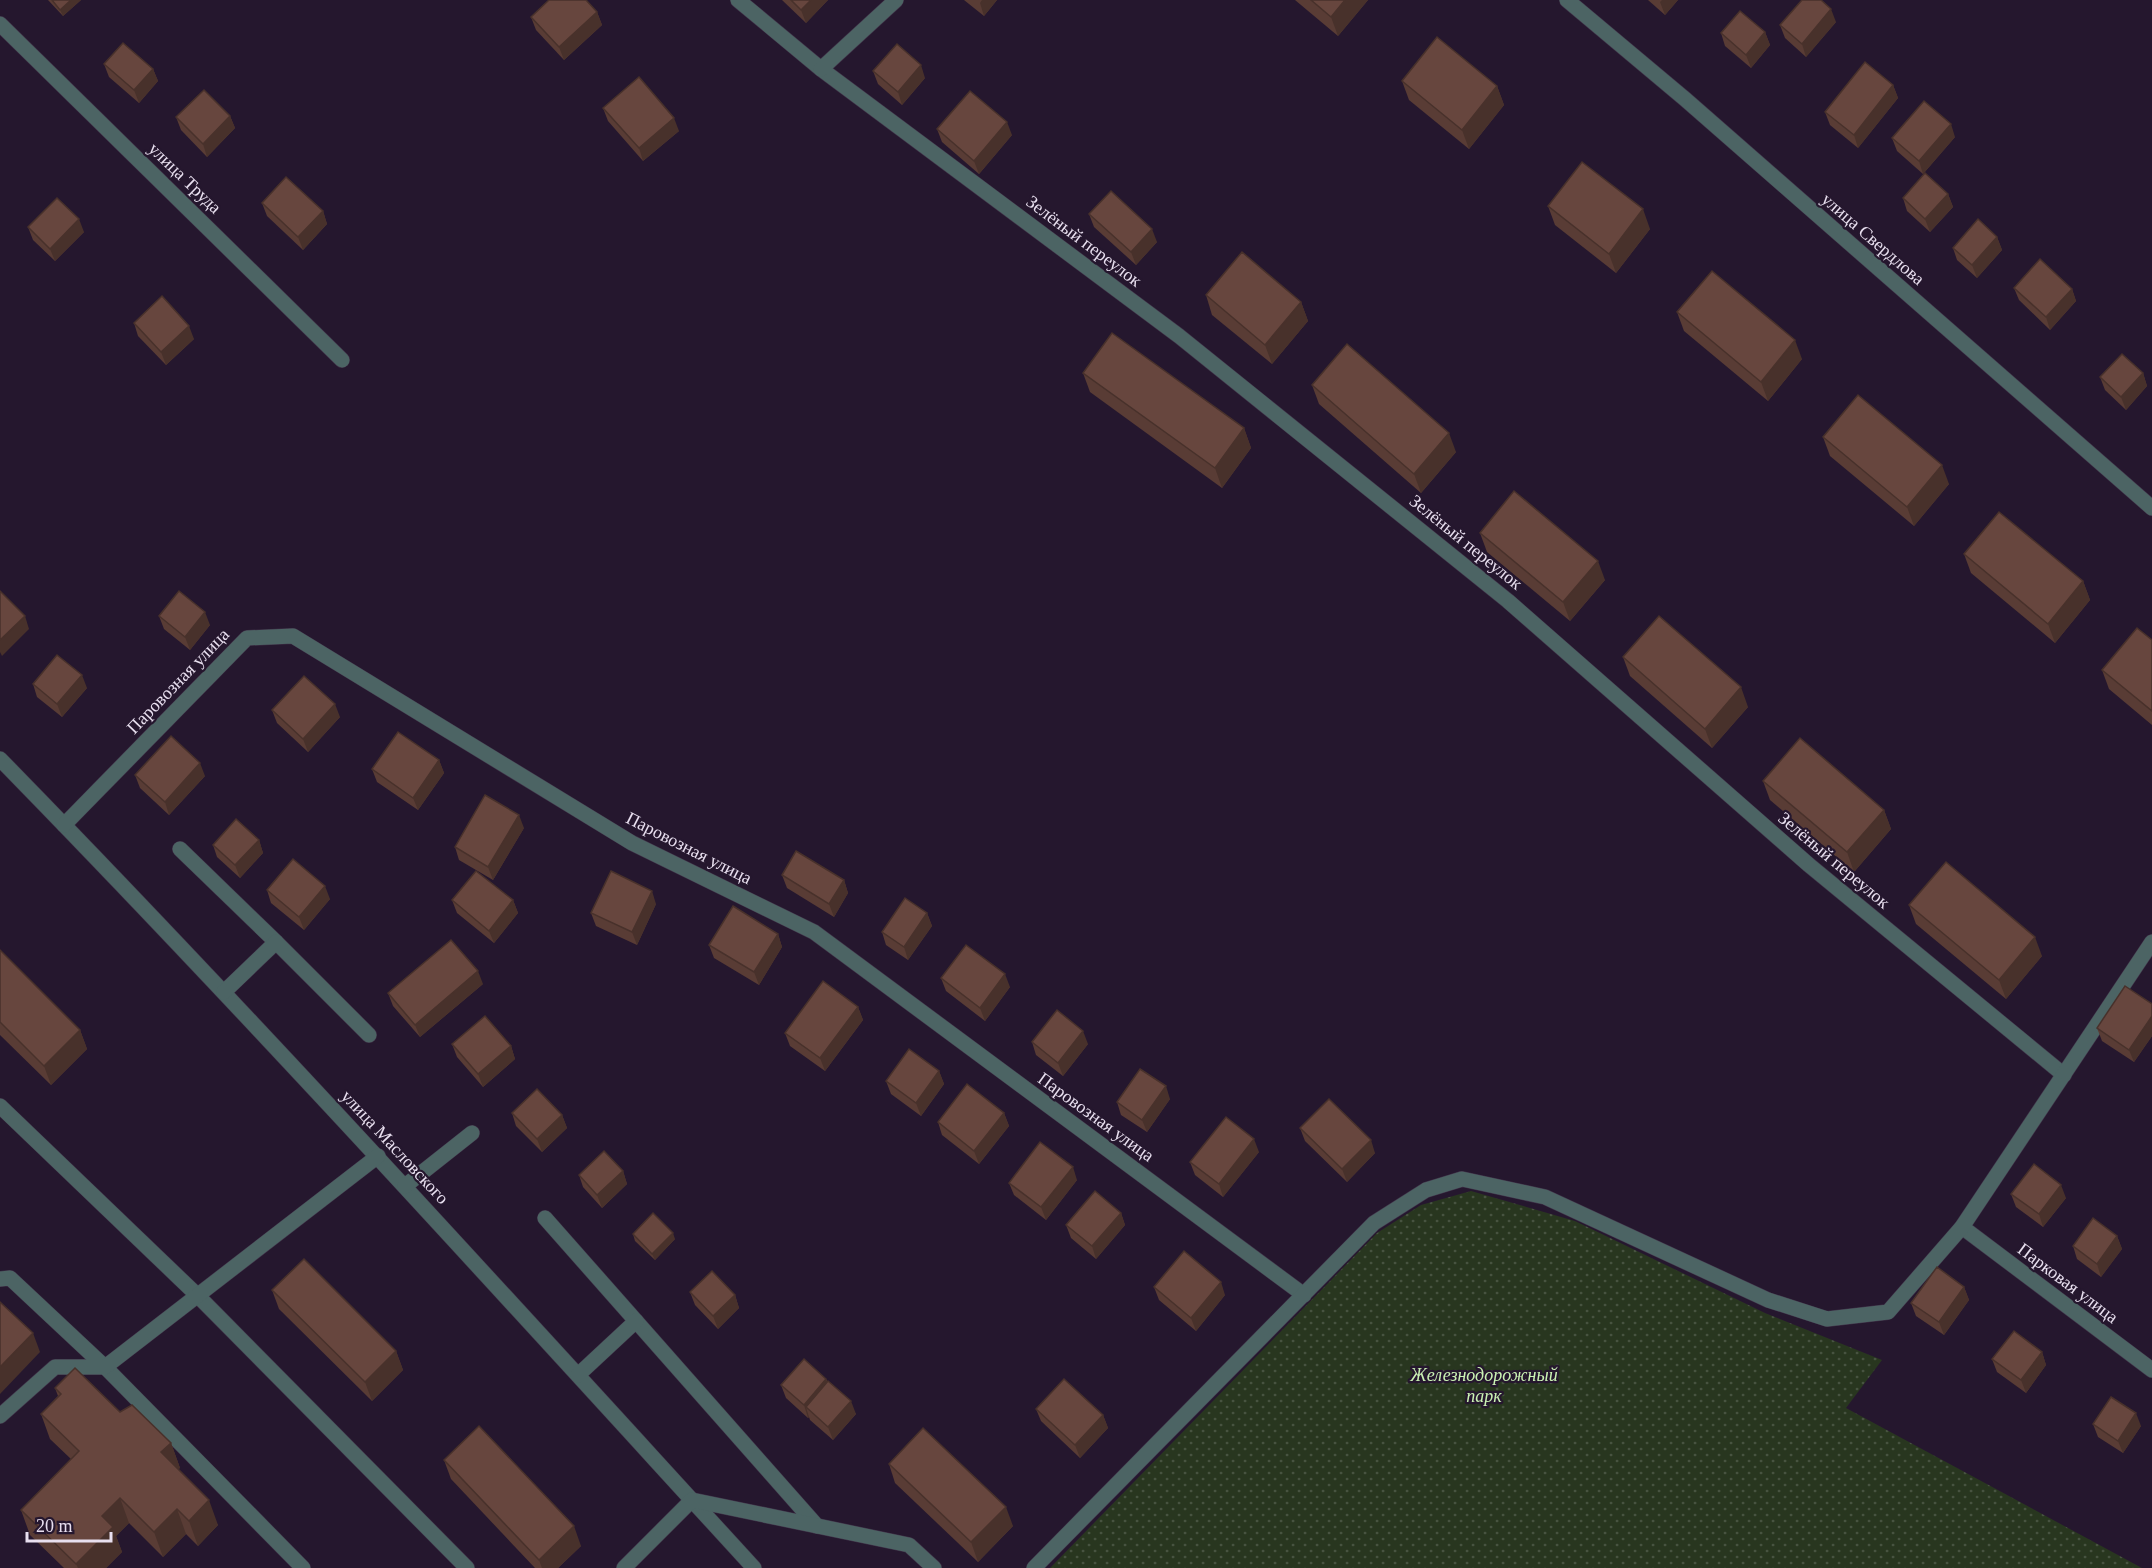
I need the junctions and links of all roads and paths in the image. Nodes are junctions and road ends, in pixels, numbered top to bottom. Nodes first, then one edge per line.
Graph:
1 (738, 0) edge
2 (896, 0) edge
3 (1567, 0) edge
4 (0, 24) edge
5 (821, 69) junction
6 (342, 360) dead end
7 (2152, 508) edge
8 (0, 759) edge
9 (64, 825) junction
10 (180, 849) dead end
11 (276, 942) junction
12 (2152, 942) edge
13 (224, 992) junction
14 (369, 1035) dead end
15 (2064, 1075) junction
16 (0, 1106) edge
17 (472, 1133) dead end
18 (378, 1156) junction
19 (405, 1186) junction
20 (545, 1218) dead end
21 (1962, 1227) junction
22 (0, 1279) edge
23 (1304, 1295) junction
24 (198, 1296) junction
25 (636, 1321) junction
26 (105, 1367) junction
27 (2152, 1370) edge
28 (578, 1375) junction
29 (0, 1416) edge
30 (692, 1500) junction
31 (817, 1526) junction
32 (303, 1568) edge
33 (467, 1568) edge
34 (624, 1568) edge
35 (754, 1568) edge
36 (934, 1568) edge
37 (1034, 1568) edge

1 - 5 street, Зелёный переулок
2 - 5 street
3 - 7 street, улица Свердлова
4 - 6 street, улица Труда
5 - 15 street, Зелёный переулок
8 - 9 street, улица Масловского
9 - 13 street, улица Масловского
9 - 23 street, Паровозная улица
10 - 11 street
11 - 13 street
11 - 14 street
12 - 15 street
13 - 18 street, улица Масловского
15 - 21 street
16 - 24 street
17 - 19 street
18 - 19 street, улица Масловского
18 - 24 street
19 - 28 street, улица Масловского
20 - 25 street
21 - 23 street
21 - 27 street, Парковая улица
22 - 26 street
23 - 37 street
24 - 26 street
24 - 33 street
25 - 28 street
25 - 31 street
26 - 29 street
26 - 32 street
28 - 30 street, улица Масловского
30 - 31 street
30 - 34 street
30 - 35 street, улица Масловского
31 - 36 street

